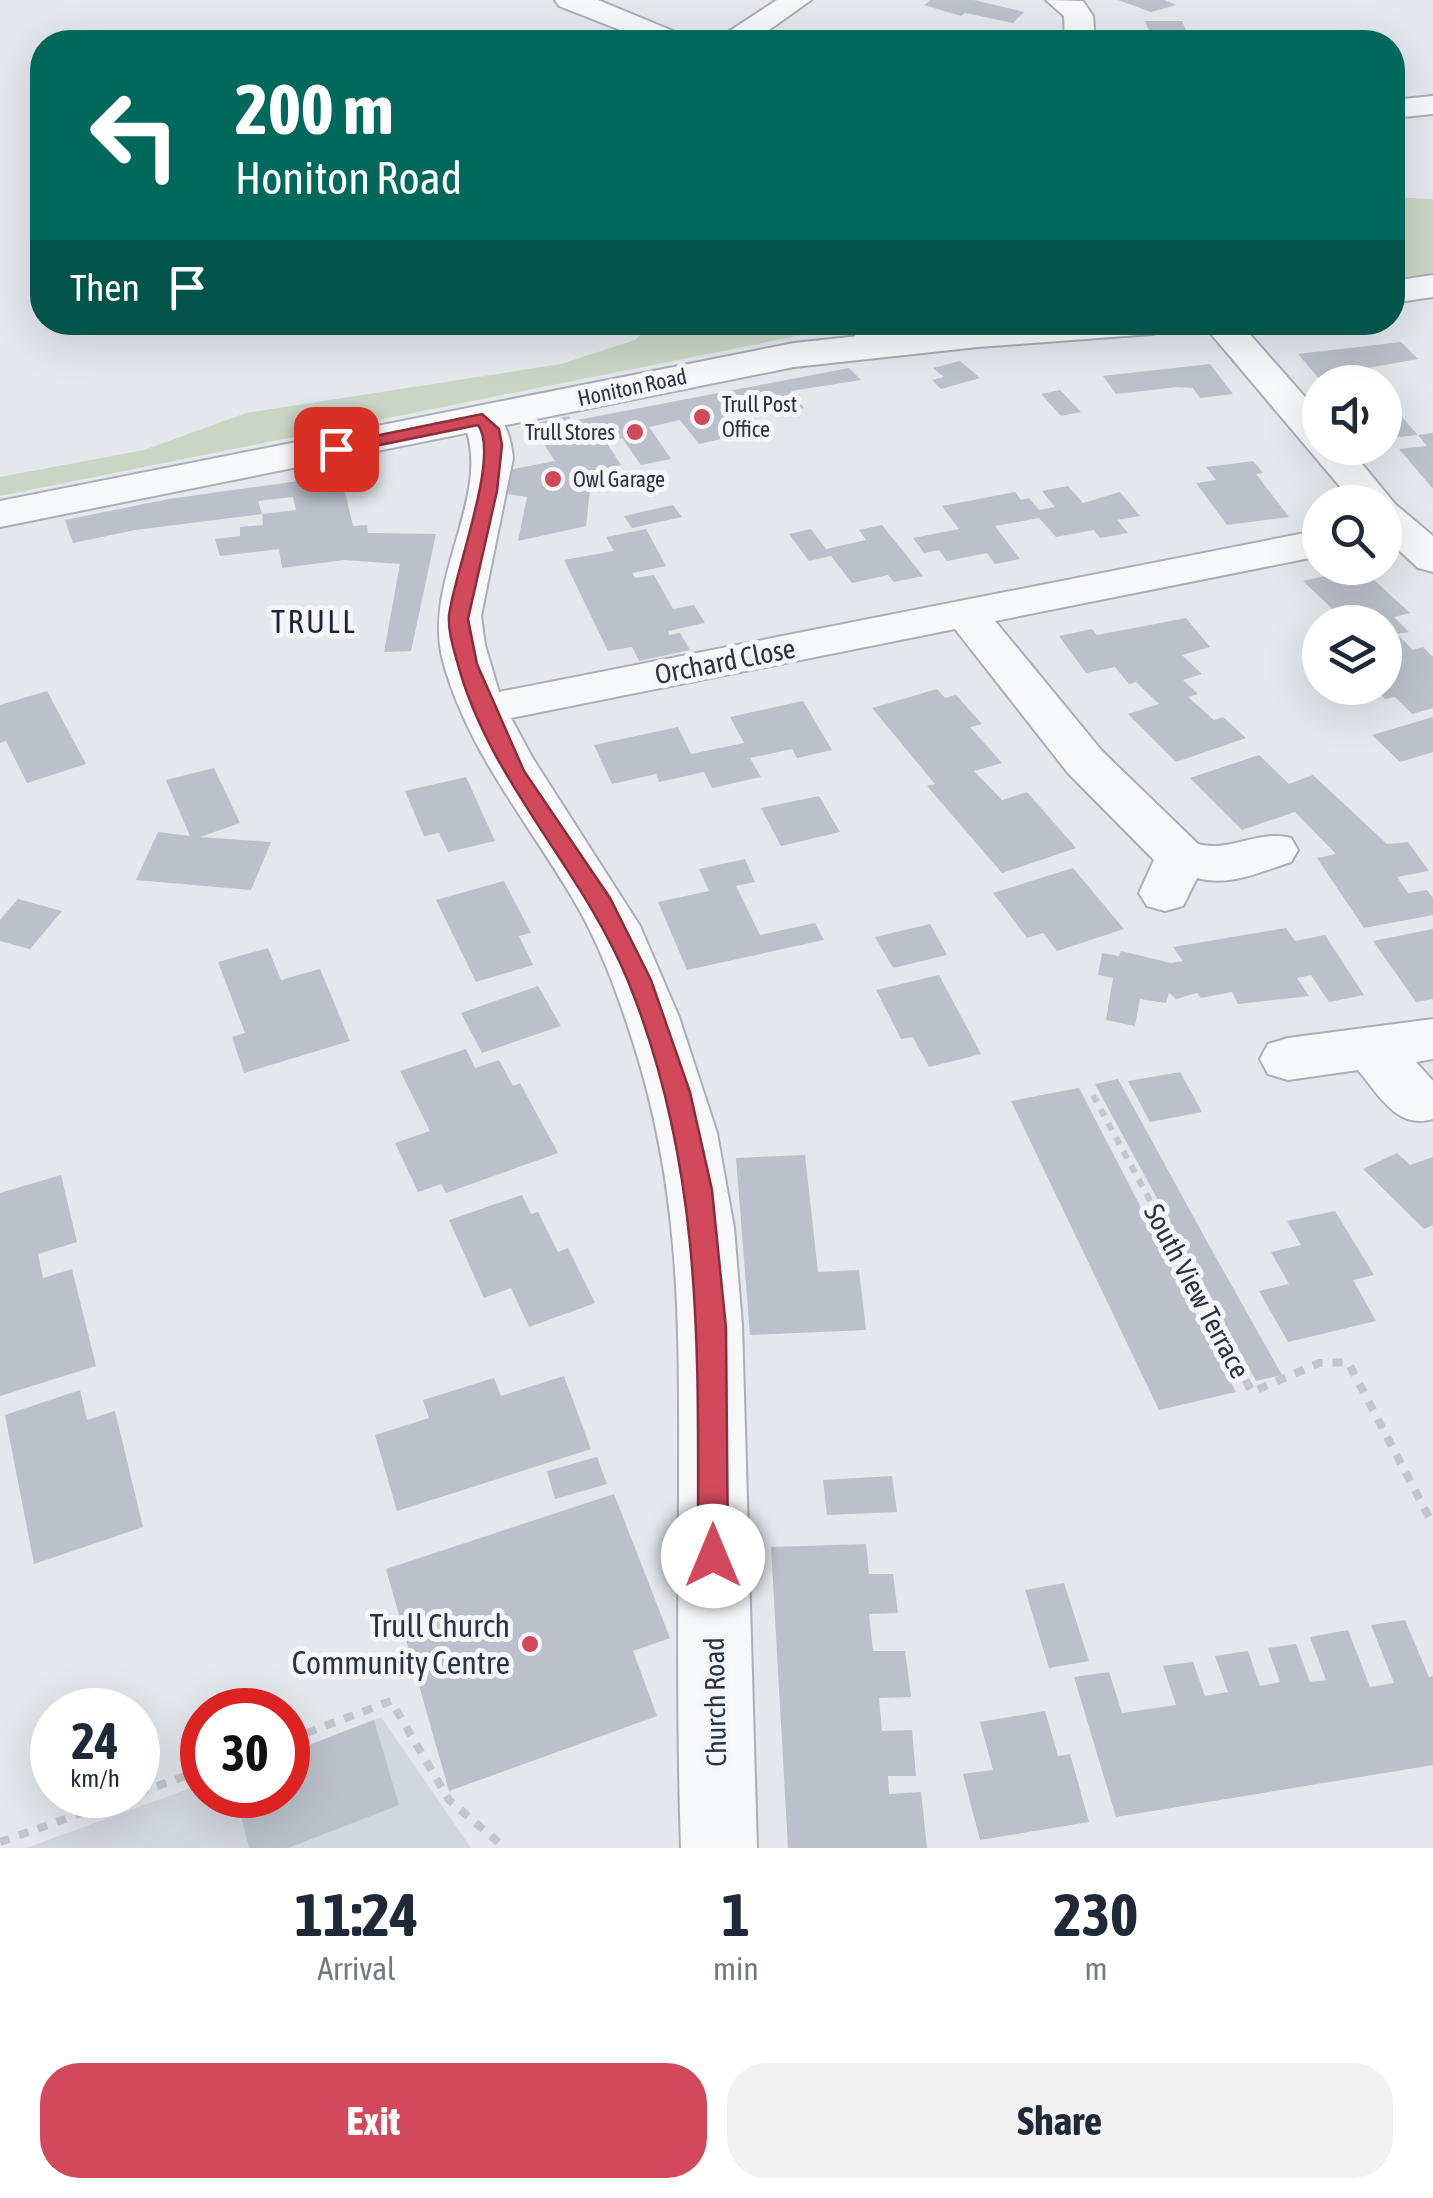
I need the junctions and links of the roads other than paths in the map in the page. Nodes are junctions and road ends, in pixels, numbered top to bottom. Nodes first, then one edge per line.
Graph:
1 (568, 0) edge
2 (797, 0) edge
3 (1060, 0) edge
4 (648, 30) edge
5 (751, 30) edge
6 (1080, 30) edge
7 (1433, 105) edge
8 (1405, 108) edge
9 (1433, 286) edge
10 (1405, 290) edge
11 (869, 335) edge
12 (1230, 335) edge
13 (1302, 417) edge
14 (482, 419) junction
15 (1342, 465) edge
16 (1359, 485) edge
17 (0, 514) edge
18 (1402, 532) edge
19 (1302, 547) edge
20 (1433, 558) edge
21 (964, 613) junction
22 (485, 709) junction
23 (1272, 850) dead end
24 (1433, 1039) edge
25 (1373, 1050) junction
26 (1288, 1059) dead end
27 (1418, 1102) dead end
28 (719, 1848) edge

1 - 4 street
2 - 5 street
3 - 6 street
7 - 8 street
9 - 10 street
11 - 14 street, Honiton Road
12 - 13 street
14 - 17 street, Honiton Road
14 - 22 street, Church Road
15 - 16 street
18 - 20 street
19 - 21 street, Orchard Close
21 - 22 street, Orchard Close
21 - 23 street
22 - 28 street, Church Road
24 - 25 street
25 - 26 street
25 - 27 street

